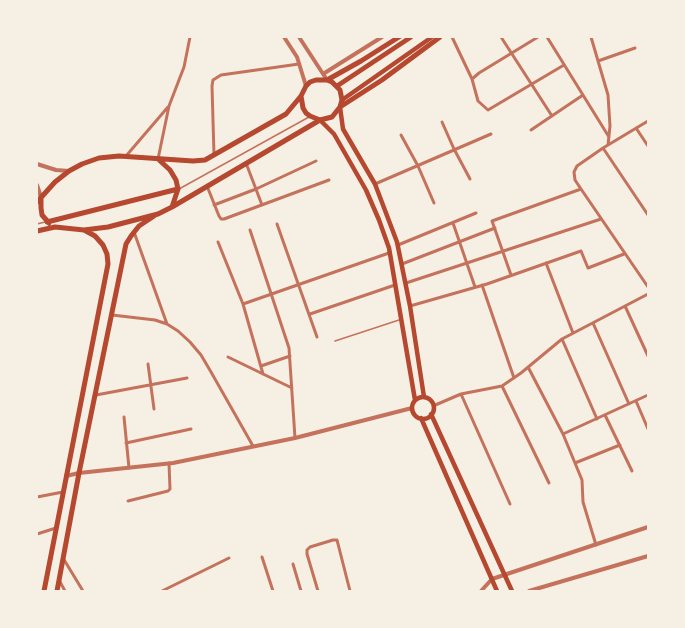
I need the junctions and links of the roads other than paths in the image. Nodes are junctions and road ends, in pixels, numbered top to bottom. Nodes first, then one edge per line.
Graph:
1 (190, 37) edge
2 (284, 37) edge
3 (299, 37) edge
4 (382, 37) edge
5 (399, 37) edge
6 (411, 37) edge
7 (432, 37) edge
8 (440, 37) edge
9 (452, 37) edge
10 (501, 37) edge
11 (538, 37) edge
12 (547, 37) edge
13 (591, 37) edge
14 (635, 48) dead end
15 (512, 53) junction
16 (598, 61) junction
17 (299, 64) junction
18 (564, 65) junction
19 (323, 74) junction
20 (472, 79) junction
21 (327, 80) junction
22 (531, 85) junction
23 (306, 86) junction
24 (337, 86) junction
25 (583, 95) junction
26 (302, 96) junction
27 (342, 100) junction
28 (169, 106) junction
29 (340, 107) junction
30 (310, 116) junction
31 (552, 116) junction
32 (320, 120) junction
33 (648, 121) edge
34 (442, 122) dead end
35 (636, 128) junction
36 (531, 130) dead end
37 (491, 134) dead end
38 (401, 135) dead end
39 (609, 137) junction
40 (608, 145) junction
41 (648, 146) edge
42 (602, 148) junction
43 (454, 150) junction
44 (214, 155) junction
45 (125, 157) junction
46 (158, 159) junction
47 (316, 161) dead end
48 (246, 163) junction
49 (37, 164) edge
50 (418, 166) junction
51 (69, 171) junction
52 (470, 179) dead end
53 (329, 180) dead end
54 (375, 184) junction
55 (37, 185) edge
56 (207, 186) junction
57 (178, 189) junction
58 (256, 189) junction
59 (581, 189) junction
60 (42, 197) junction
61 (37, 202) edge
62 (434, 203) dead end
63 (214, 205) junction
64 (262, 205) junction
65 (172, 207) junction
66 (476, 213) dead end
67 (158, 214) junction
68 (648, 215) edge
69 (601, 219) junction
70 (47, 222) junction
71 (452, 223) junction
72 (37, 224) edge
73 (277, 224) dead end
74 (55, 227) junction
75 (495, 228) junction
76 (84, 230) junction
77 (250, 230) dead end
78 (37, 231) edge
79 (134, 232) junction
80 (459, 241) junction
81 (218, 242) dead end
82 (398, 245) junction
83 (504, 251) junction
84 (389, 253) junction
85 (624, 254) junction
86 (467, 262) junction
87 (402, 264) junction
88 (546, 264) junction
89 (511, 275) junction
90 (406, 283) junction
91 (300, 284) junction
92 (395, 285) junction
93 (482, 285) junction
94 (475, 287) junction
95 (648, 287) edge
96 (272, 294) junction
97 (648, 294) edge
98 (243, 304) junction
99 (410, 306) junction
100 (625, 306) junction
101 (310, 314) junction
102 (112, 315) junction
103 (401, 320) junction
104 (593, 323) junction
105 (167, 324) junction
106 (573, 333) junction
107 (318, 337) dead end
108 (562, 339) junction
109 (335, 342) dead end
110 (290, 356) junction
111 (648, 356) edge
112 (228, 357) dead end
113 (148, 364) dead end
114 (261, 366) junction
115 (528, 367) junction
116 (263, 374) junction
117 (187, 378) dead end
118 (514, 378) junction
119 (150, 385) junction
120 (502, 386) junction
121 (292, 388) junction
122 (462, 394) junction
123 (96, 395) junction
124 (648, 395) edge
125 (424, 397) junction
126 (415, 400) junction
127 (636, 401) junction
128 (629, 404) junction
129 (433, 406) junction
130 (412, 408) junction
131 (154, 409) dead end
132 (431, 414) junction
133 (605, 415) junction
134 (124, 417) dead end
135 (420, 418) junction
136 (597, 419) junction
137 (191, 429) dead end
138 (648, 429) edge
139 (563, 434) junction
140 (295, 438) junction
141 (126, 443) junction
142 (620, 445) junction
143 (253, 446) junction
144 (169, 463) junction
145 (575, 463) junction
146 (129, 468) junction
147 (632, 472) dead end
148 (79, 474) junction
149 (66, 476) junction
150 (549, 483) dead end
151 (63, 492) junction
152 (37, 497) edge
153 (128, 501) dead end
154 (510, 504) dead end
155 (56, 528) junction
156 (648, 528) edge
157 (37, 534) edge
158 (596, 544) junction
159 (648, 556) edge
160 (262, 557) dead end
161 (63, 558) junction
162 (229, 558) dead end
163 (293, 564) dead end
164 (506, 575) junction
165 (492, 579) junction
166 (59, 580) junction
167 (44, 591) edge
168 (57, 591) edge
169 (65, 591) edge
170 (83, 591) edge
171 (162, 591) edge
172 (273, 591) edge
173 (301, 591) edge
174 (318, 591) edge
175 (350, 591) edge
176 (481, 591) edge
177 (497, 591) edge
178 (512, 591) edge
179 (529, 591) edge

1 - 28 street
2 - 17 street
3 - 19 street
4 - 19 street
5 - 21 main road
6 - 24 main road
7 - 27 main road
8 - 29 main road
9 - 20 street
10 - 15 street
11 - 15 street
12 - 18 street
13 - 16 street
14 - 16 street
15 - 20 street
15 - 22 street
16 - 39 street
17 - 23 street
17 - 44 street
18 - 22 street
18 - 25 street
19 - 21 street
20 - 22 street
21 - 23 main road
21 - 24 main road
22 - 31 street
23 - 26 main road
24 - 27 main road
25 - 31 street
25 - 39 street
26 - 30 main road
26 - 44 main road
27 - 29 main road
28 - 45 street
28 - 46 street
29 - 32 main road
29 - 54 main road
30 - 32 main road
30 - 57 lane
31 - 36 street
32 - 48 main road
32 - 84 main road
33 - 35 street
34 - 43 street
35 - 40 street
35 - 41 street
37 - 43 street
38 - 50 street
39 - 40 street
40 - 42 street
42 - 59 street
42 - 68 street
43 - 50 street
43 - 52 street
44 - 46 main road
45 - 46 main road
45 - 51 main road
46 - 57 main road
47 - 58 street
48 - 56 main road
48 - 58 street
49 - 51 street
50 - 54 street
50 - 62 street
51 - 60 main road
53 - 64 street
54 - 82 main road
55 - 60 street
56 - 63 street
56 - 65 main road
57 - 65 main road
57 - 70 main road
58 - 63 street
58 - 64 street
59 - 69 street
59 - 75 street
60 - 61 main road
60 - 70 main road
63 - 64 street
65 - 67 main road
66 - 71 street
67 - 76 main road
67 - 79 main road
69 - 83 street
69 - 85 street
70 - 72 lane
70 - 74 main road
71 - 80 street
71 - 82 street
73 - 91 street
74 - 76 main road
74 - 78 main road
75 - 80 street
75 - 83 street
76 - 149 main road
77 - 96 street
79 - 102 main road
79 - 105 street
80 - 86 street
80 - 87 street
81 - 98 street
82 - 87 main road
83 - 86 street
83 - 89 street
84 - 91 street
84 - 92 main road
85 - 88 street
85 - 95 street
86 - 90 street
86 - 94 street
87 - 90 main road
88 - 89 street
88 - 106 street
89 - 93 street
90 - 99 main road
91 - 96 street
91 - 101 street
92 - 101 street
92 - 103 main road
93 - 94 street
93 - 118 street
94 - 99 street
96 - 98 street
96 - 110 street
97 - 100 street
98 - 114 street
99 - 125 main road
100 - 104 street
100 - 111 street
101 - 107 street
102 - 105 street
102 - 123 main road
103 - 109 lane
103 - 126 main road
104 - 106 street
104 - 128 street
105 - 143 street
106 - 108 street
108 - 115 street
108 - 136 street
110 - 114 street
110 - 121 street
112 - 116 street
113 - 119 street
114 - 116 street
115 - 118 street
115 - 139 street
116 - 121 street
117 - 119 street
118 - 120 street
119 - 123 street
119 - 131 street
120 - 122 street
120 - 150 street
121 - 140 street
122 - 129 street
122 - 154 street
123 - 148 main road
124 - 127 street
125 - 126 main road
125 - 129 main road
126 - 130 main road
127 - 128 street
127 - 138 street
128 - 133 street
129 - 132 main road
130 - 135 main road
130 - 140 street
132 - 135 main road
132 - 164 main road
133 - 136 street
133 - 142 street
134 - 141 street
135 - 165 main road
136 - 139 street
137 - 141 street
139 - 145 street
140 - 143 street
141 - 146 street
142 - 145 street
142 - 147 street
143 - 144 street
144 - 146 street
144 - 153 street
145 - 158 street
146 - 148 street
148 - 149 street
148 - 161 main road
149 - 151 main road
151 - 152 street
151 - 155 main road
155 - 157 street
155 - 167 main road
156 - 158 street
158 - 164 street
159 - 179 street
160 - 172 street
161 - 166 main road
161 - 170 street
162 - 171 street
163 - 173 street
164 - 165 street
164 - 178 main road
165 - 176 street
165 - 177 main road
166 - 168 main road
166 - 169 street
174 - 175 street

